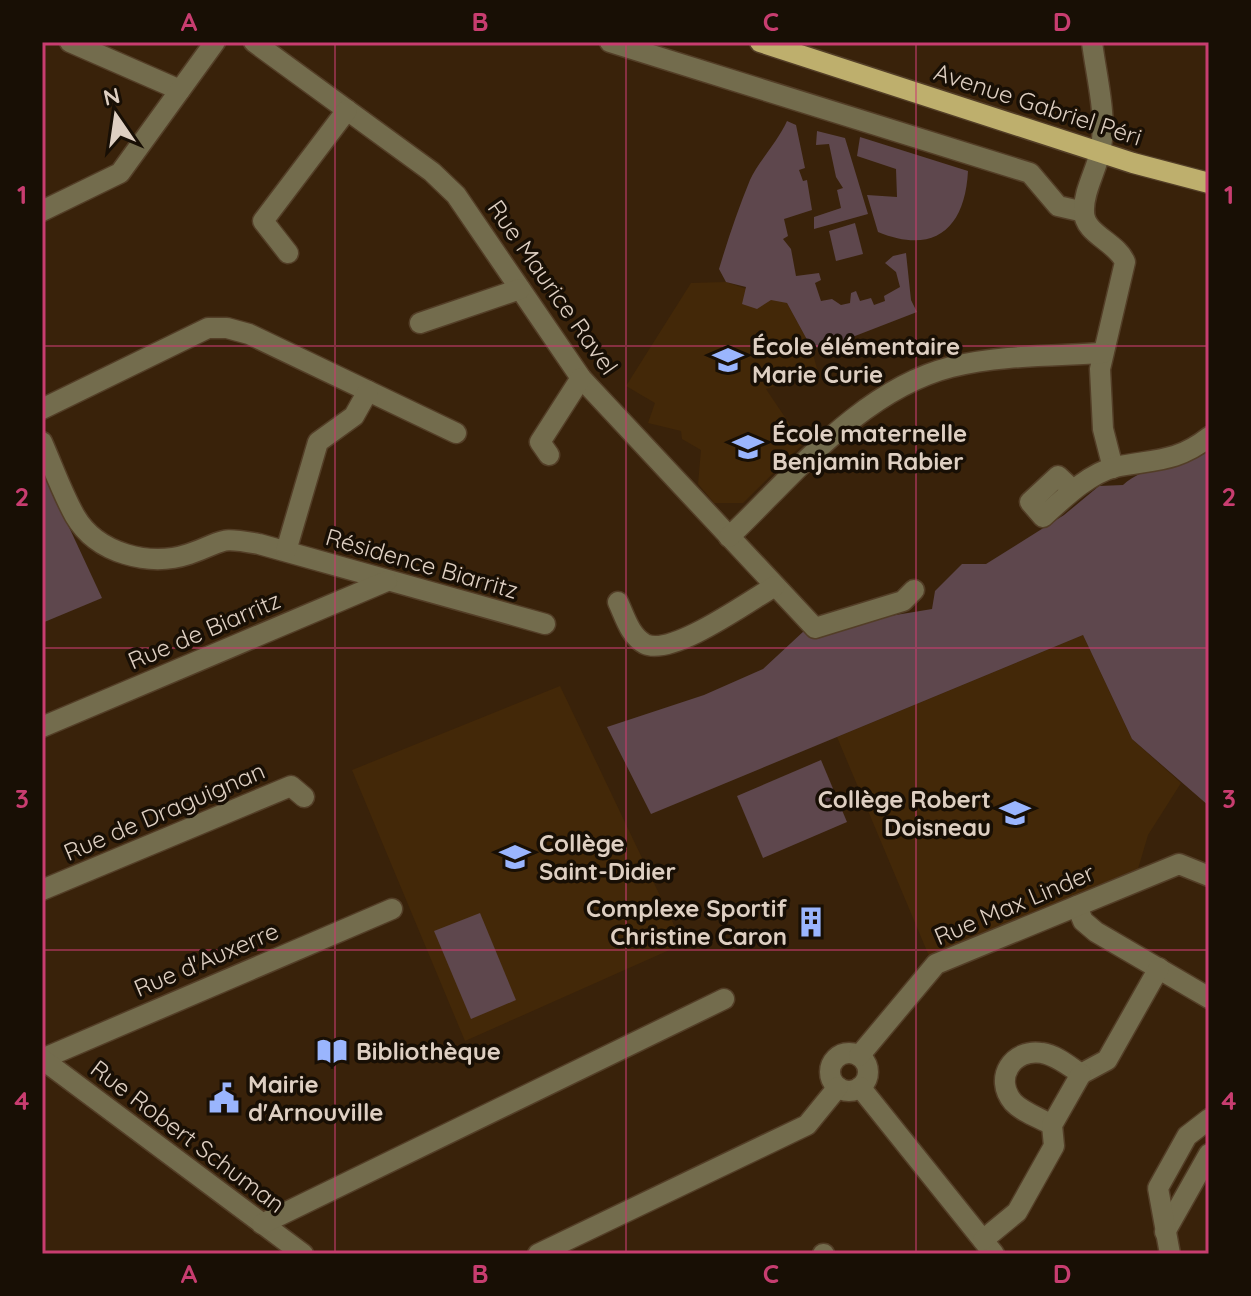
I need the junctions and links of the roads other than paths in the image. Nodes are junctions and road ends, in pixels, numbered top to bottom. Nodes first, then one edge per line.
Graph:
1 (70, 42) edge
2 (215, 42) edge
3 (254, 42) edge
4 (610, 42) edge
5 (760, 42) edge
6 (1092, 42) edge
7 (180, 90) junction
8 (347, 110) junction
9 (1101, 151) junction
10 (1209, 183) edge
11 (42, 211) edge
12 (1084, 212) junction
13 (288, 253) dead end
14 (520, 289) junction
15 (420, 323) dead end
16 (1103, 353) junction
17 (581, 378) junction
18 (368, 391) junction
19 (42, 409) edge
20 (456, 433) dead end
21 (1209, 437) edge
22 (42, 442) edge
23 (549, 455) dead end
24 (1113, 468) junction
25 (1073, 490) dead end
26 (729, 537) junction
27 (286, 551) junction
28 (387, 581) junction
29 (775, 586) junction
30 (914, 590) dead end
31 (618, 602) dead end
32 (545, 624) dead end
33 (42, 727) edge
34 (304, 797) dead end
35 (1209, 876) edge
36 (42, 890) edge
37 (1077, 906) junction
38 (392, 909) dead end
39 (1159, 968) junction
40 (1209, 998) edge
41 (724, 999) dead end
42 (859, 1056) junction
43 (42, 1059) edge
44 (1081, 1074) junction
45 (838, 1087) junction
46 (860, 1087) junction
47 (1209, 1119) edge
48 (1052, 1125) junction
49 (1209, 1154) edge
50 (262, 1224) junction
51 (1165, 1232) junction
52 (989, 1247) edge
53 (303, 1254) edge
54 (538, 1254) edge
55 (1170, 1254) edge

1 - 7 street
2 - 7 street
3 - 8 street, Rue Maurice Ravel
4 - 12 street
5 - 9 main road, Avenue Gabriel Péri
6 - 9 street
7 - 11 street
8 - 13 street
8 - 14 street, Rue Maurice Ravel
9 - 10 main road, Avenue Gabriel Péri
9 - 12 street
12 - 16 street
14 - 15 street
14 - 17 street, Rue Maurice Ravel
16 - 24 street
16 - 26 street
17 - 23 street
17 - 26 street, Rue Maurice Ravel
18 - 19 street
18 - 20 street
18 - 27 street, Résidence Biarritz
21 - 24 street
22 - 27 street, Résidence Biarritz
24 - 25 street
26 - 29 street, Rue Maurice Ravel
27 - 28 street, Résidence Biarritz
28 - 32 street, Résidence Biarritz
28 - 33 street, Rue de Biarritz
29 - 30 street, Rue Maurice Ravel
29 - 31 street
34 - 36 street, Rue de Draguignan
35 - 37 street, Rue Max Linder
37 - 39 street
37 - 42 street, Rue Max Linder
38 - 43 street, Rue d'Auxerre
39 - 40 street
39 - 44 street
41 - 50 street
42 - 45 street
42 - 46 street
43 - 50 street, Rue Robert Schuman
44 - 48 street
44 - 48 street
45 - 46 street
45 - 54 street
46 - 52 street
47 - 51 street
48 - 52 street
49 - 51 street
50 - 53 street, Rue Robert Schuman
51 - 55 street

